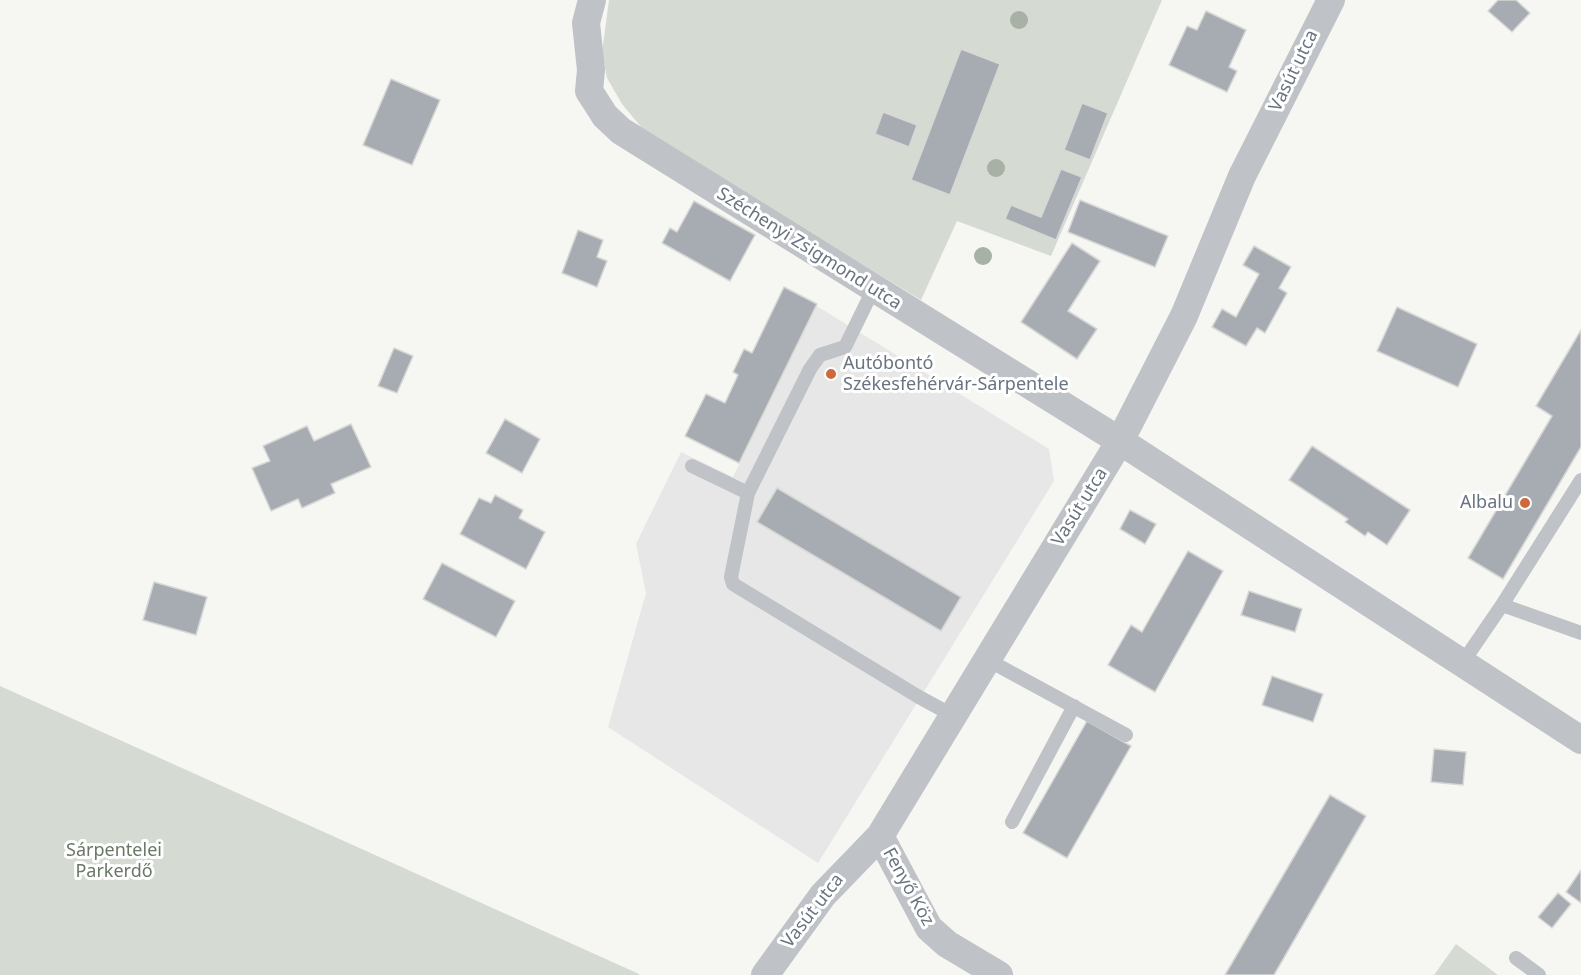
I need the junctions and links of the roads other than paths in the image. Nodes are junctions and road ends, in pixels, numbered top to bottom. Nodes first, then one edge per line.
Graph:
1 (592, 0) edge
2 (1331, 0) edge
3 (873, 290) junction
4 (1120, 441) junction
5 (692, 466) dead end
6 (1581, 480) edge
7 (748, 493) junction
8 (1502, 606) junction
9 (1581, 633) edge
10 (986, 659) junction
11 (1463, 662) junction
12 (1074, 706) junction
13 (952, 714) junction
14 (1126, 735) dead end
15 (1581, 740) edge
16 (1012, 822) dead end
17 (880, 836) junction
18 (1516, 958) dead end
19 (765, 975) edge
20 (999, 975) edge
21 (1539, 975) edge

1 - 3 street, Széchenyi Zsigmond utca
2 - 4 street, Vasút utca
3 - 4 street, Széchenyi Zsigmond utca
3 - 7 lane
4 - 10 street, Vasút utca
4 - 11 street, Széchenyi Zsigmond utca
5 - 7 lane
6 - 8 lane
7 - 13 lane
8 - 9 lane
8 - 11 lane
10 - 12 lane
10 - 13 street, Vasút utca
11 - 15 street, Széchenyi Zsigmond utca
12 - 14 lane
12 - 16 lane
13 - 17 street, Vasút utca
17 - 19 street, Vasút utca
17 - 20 street, Fenyő Köz
18 - 21 lane

